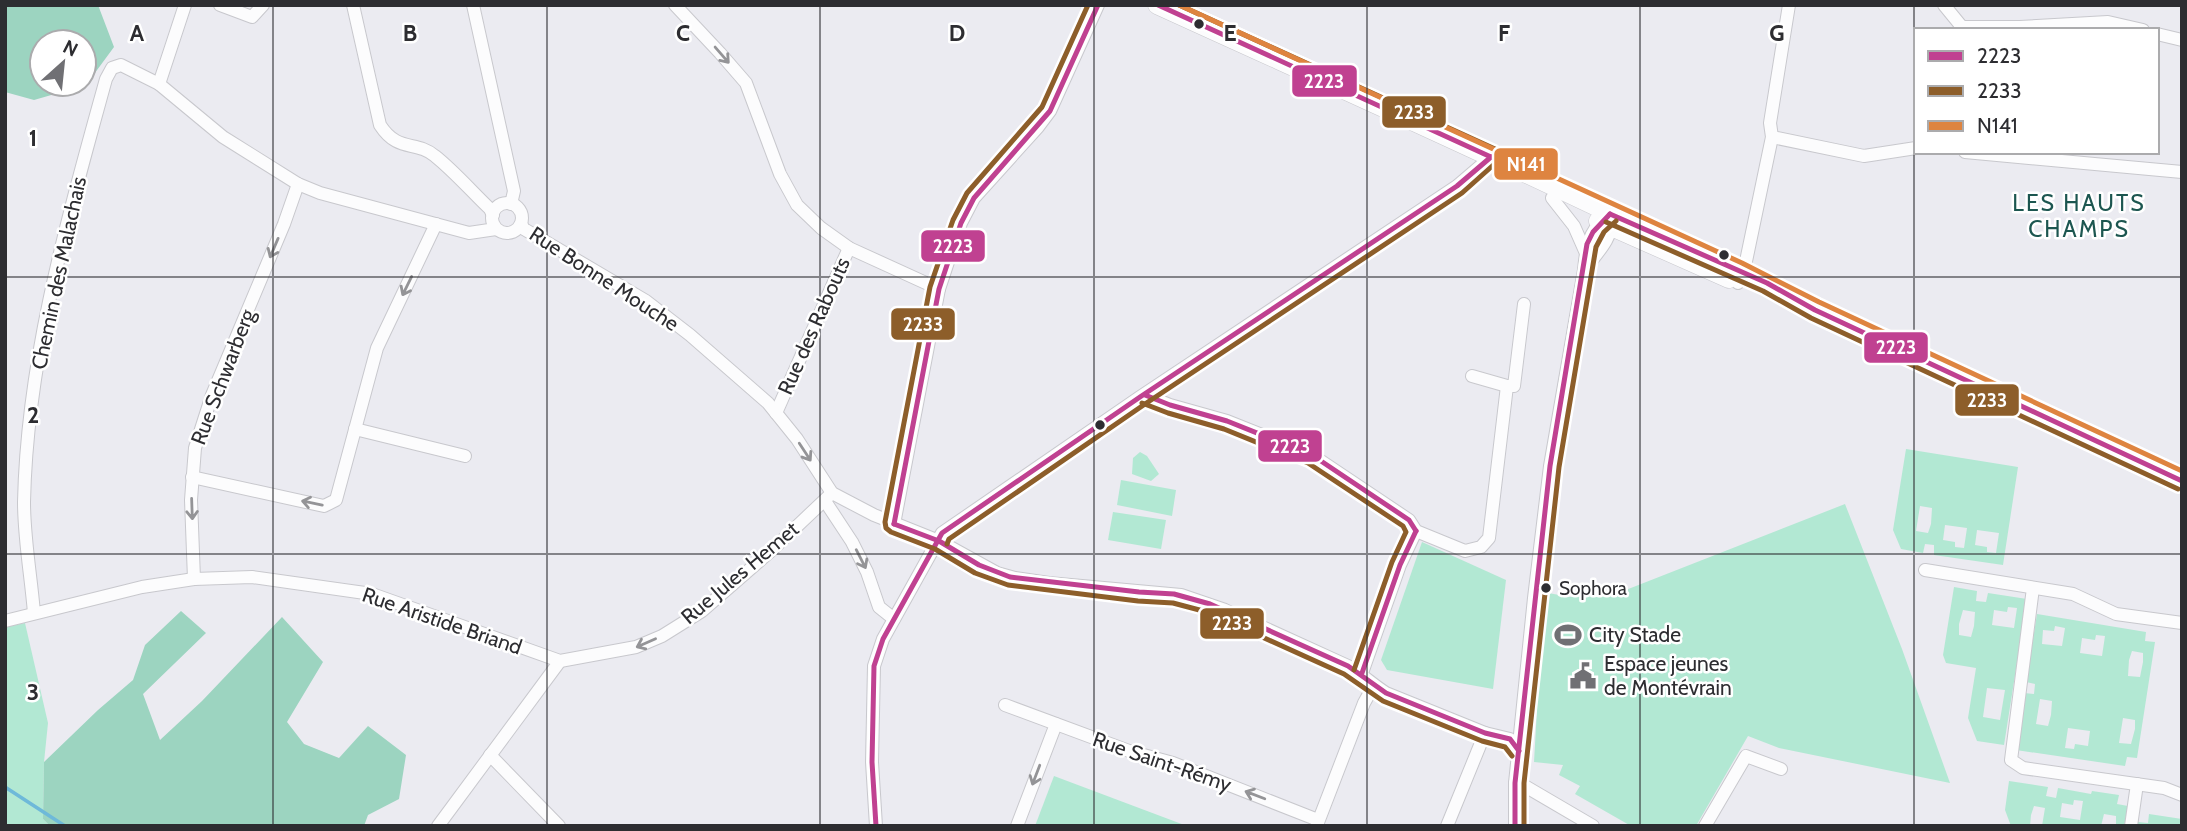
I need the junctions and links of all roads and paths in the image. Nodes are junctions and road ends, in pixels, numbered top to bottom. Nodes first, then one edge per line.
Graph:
1 (185, 5) edge
2 (220, 5) edge
3 (263, 5) edge
4 (353, 5) edge
5 (473, 5) edge
6 (675, 5) edge
7 (1098, 5) edge
8 (1157, 5) edge
9 (1788, 5) edge
10 (1944, 5) edge
11 (2134, 28) edge
12 (2159, 34) edge
13 (2182, 40) edge
14 (159, 84) junction
15 (1772, 137) junction
16 (1914, 148) edge
17 (1987, 154) edge
18 (1487, 160) junction
19 (2182, 172) edge
20 (298, 184) junction
21 (1552, 198) junction
22 (511, 204) junction
23 (493, 215) junction
24 (1608, 221) junction
25 (521, 224) junction
26 (436, 225) junction
27 (496, 229) junction
28 (849, 248) junction
29 (1586, 253) junction
30 (1584, 270) junction
31 (1740, 278) junction
32 (939, 289) junction
33 (1524, 304) dead end
34 (1472, 376) dead end
35 (1507, 386) junction
36 (1145, 395) junction
37 (776, 413) junction
38 (355, 429) junction
39 (465, 456) dead end
40 (192, 477) junction
41 (2182, 481) edge
42 (829, 497) junction
43 (894, 524) junction
44 (1416, 531) junction
45 (939, 541) junction
46 (1925, 570) dead end
47 (194, 579) junction
48 (2034, 588) junction
49 (34, 613) junction
50 (894, 619) junction
51 (5, 621) edge
52 (2182, 623) edge
53 (560, 661) junction
54 (1362, 673) junction
55 (1374, 685) junction
56 (1005, 705) dead end
57 (1056, 724) junction
58 (1485, 733) junction
59 (1519, 751) junction
60 (490, 755) junction
61 (1781, 769) dead end
62 (1515, 783) junction
63 (2137, 784) junction
64 (2182, 795) edge
65 (1318, 823) edge
66 (438, 826) edge
67 (559, 826) edge
68 (876, 826) edge
69 (1017, 826) edge
70 (1447, 826) edge
71 (1515, 826) edge
72 (1593, 826) edge
73 (1705, 826) edge
74 (2131, 826) edge

1 - 14 street
2 - 3 street
4 - 23 street
5 - 22 street
6 -> 28 street, Rue des Rabouts
7 - 32 street
8 - 18 main road
9 - 15 street
10 - 11 street
12 - 13 street
14 - 20 street
14 - 49 street, Chemin des Malachais
15 - 16 street
15 - 31 street
17 - 19 street
18 - 21 main road
18 - 24 main road
18 - 36 street
20 - 26 street
20 -> 40 street, Rue Schwarberg
21 - 24 main road
21 - 29 street
22 - 23 street
22 - 25 street
23 - 27 street
24 - 29 street
24 - 30 street
24 - 31 main road
25 - 27 street
25 - 37 street, Rue Bonne Mouche
26 - 27 street
26 -> 38 street
28 - 32 street
28 - 37 street, Rue des Rabouts
29 - 30 street
30 - 59 street
31 - 41 main road
32 - 43 street
33 - 35 street
34 - 35 street
35 - 44 street
36 - 44 street
36 - 45 street
37 -> 42 street, Rue Bonne Mouche
38 - 39 street
38 -> 40 street
40 -> 47 street, Rue Schwarberg
42 - 43 street
42 -> 50 street, Rue Bonne Mouche
42 -> 53 street, Rue Jules Hemet
43 - 45 street
44 - 54 street
45 - 50 street
45 - 54 street
46 - 48 street
47 - 49 street, Rue Aristide Briand
47 - 53 street, Rue Aristide Briand
48 - 52 street
48 - 63 street
49 - 51 street, Rue Aristide Briand
50 - 68 street
53 - 60 street
54 - 55 street
55 - 58 street
55 - 65 street
56 - 57 street, Rue Saint-Rémy
65 -> 57 street, Rue Saint-Rémy
57 -> 69 street
58 - 59 street
58 - 70 street
59 - 62 street
60 - 66 street
60 - 67 street
61 - 73 street
62 - 71 street
62 - 72 street
63 - 64 street
63 - 74 street

